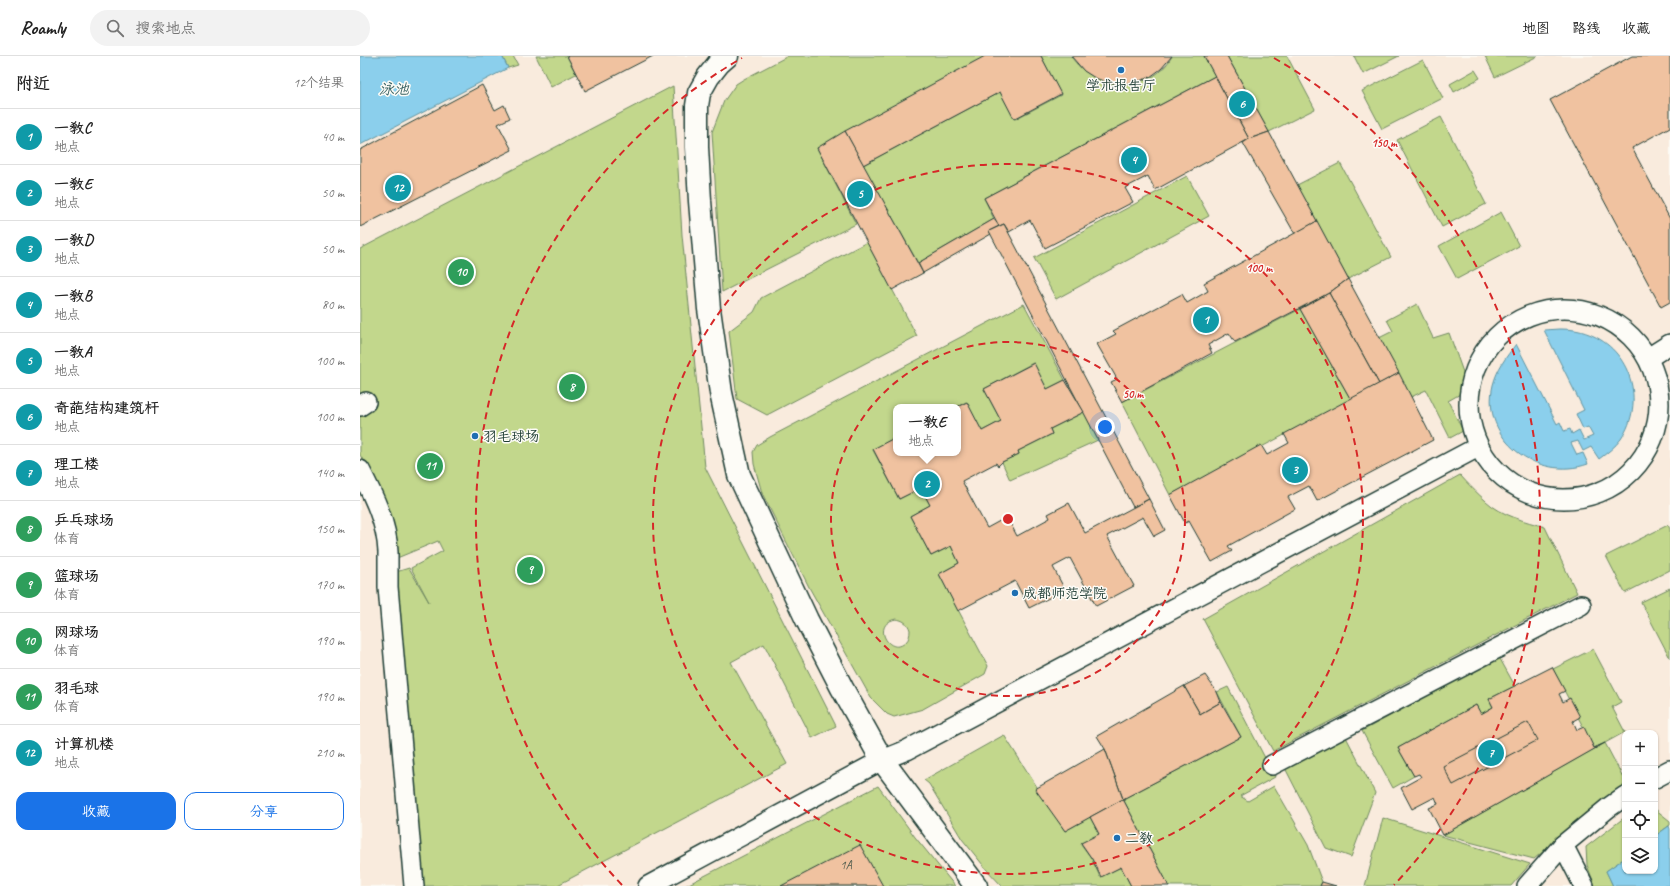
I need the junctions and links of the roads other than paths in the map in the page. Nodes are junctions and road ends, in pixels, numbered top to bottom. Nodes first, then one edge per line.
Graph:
1 (727, 56) edge
2 (1670, 344) edge
3 (1648, 358) junction
4 (1478, 447) junction
5 (360, 470) edge
6 (1581, 605) dead end
7 (882, 760) junction
8 (1272, 765) dead end
9 (1670, 770) edge
10 (1658, 776) edge
11 (1622, 798) edge
12 (1562, 845) junction
13 (414, 886) edge
14 (648, 886) edge
15 (976, 886) edge
16 (1527, 886) edge
17 (1584, 886) edge

1 - 7 street
2 - 3 street
3 - 4 street
3 - 4 street
4 - 7 street
5 - 13 street
6 - 8 street
7 - 14 street
7 - 15 street
9 - 10 street
11 - 12 street
12 - 16 street
12 - 17 street

